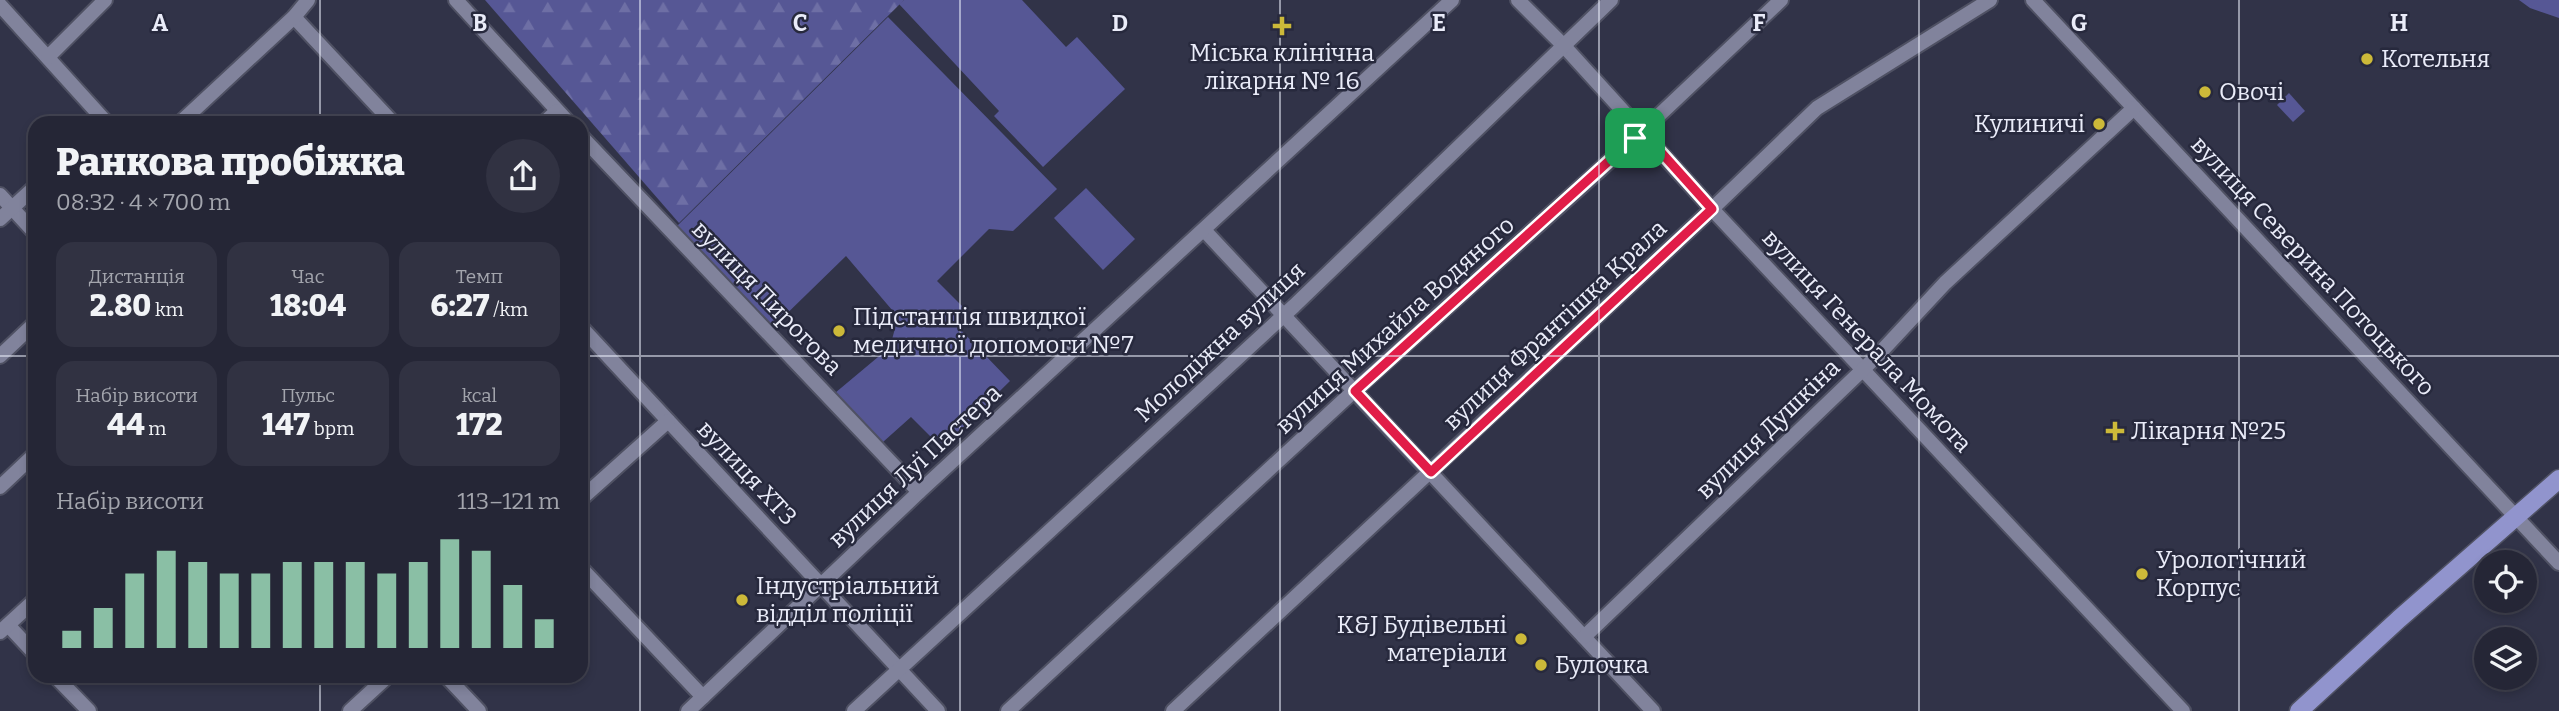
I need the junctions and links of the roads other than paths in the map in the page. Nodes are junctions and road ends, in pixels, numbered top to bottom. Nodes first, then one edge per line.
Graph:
1 (105, 0) edge
2 (308, 0) edge
3 (456, 0) edge
4 (1452, 0) edge
5 (1518, 0) edge
6 (1611, 0) edge
7 (1781, 0) edge
8 (1990, 0) edge
9 (2033, 0) edge
10 (0, 5) edge
11 (294, 17) junction
12 (1563, 45) junction
13 (48, 57) junction
14 (2134, 108) junction
15 (557, 111) junction
16 (100, 116) edge
17 (187, 116) edge
18 (386, 116) edge
19 (552, 116) edge
20 (562, 116) edge
21 (1642, 131) junction
22 (588, 143) edge
23 (28, 193) edge
24 (0, 195) edge
25 (12, 208) junction
26 (1712, 209) junction
27 (0, 219) edge
28 (28, 225) edge
29 (1205, 230) junction
30 (1284, 315) junction
31 (28, 330) edge
32 (588, 335) edge
33 (0, 356) edge
34 (1863, 370) junction
35 (1355, 391) junction
36 (667, 421) junction
37 (28, 461) edge
38 (1431, 472) junction
39 (2559, 479) edge
40 (0, 487) edge
41 (919, 492) junction
42 (588, 493) edge
43 (2515, 516) junction
44 (2559, 563) edge
45 (588, 575) edge
46 (822, 585) junction
47 (28, 607) edge
48 (4, 629) edge
49 (1584, 637) junction
50 (28, 648) edge
51 (899, 669) junction
52 (66, 683) edge
53 (380, 683) edge
54 (453, 683) edge
55 (703, 697) junction
56 (89, 711) edge
57 (350, 711) edge
58 (479, 711) edge
59 (688, 711) edge
60 (854, 711) edge
61 (938, 711) edge
62 (1008, 711) edge
63 (1173, 711) edge
64 (1653, 711) edge
65 (2183, 711) edge
66 (2299, 711) edge

1 - 13 street
2 - 11 street
3 - 15 street
4 - 29 street, вулиця Луї Пастера
5 - 12 street, вулиця Генерала Момота
6 - 12 street, Молодіжна вулиця
7 - 21 street, вулиця Михайла Водяного
8 - 26 street, вулиця Франтішка Крала
9 - 14 street, вулиця Северина Потоцького
10 - 13 street
11 - 17 street
11 - 18 street
12 - 21 street, вулиця Генерала Момота
12 - 30 street, Молодіжна вулиця
13 - 16 street
14 - 34 street, вулиця Душкіна
14 - 43 street, вулиця Северина Потоцького
15 - 19 street
15 - 20 street
21 - 26 street, вулиця Генерала Момота
21 - 35 street, вулиця Михайла Водяного
22 - 41 street, вулиця Пирогова
23 - 25 street
24 - 25 street
25 - 27 street
25 - 28 street
26 - 34 street, вулиця Генерала Момота
26 - 38 street, вулиця Франтішка Крала
29 - 30 street
29 - 41 street, вулиця Луї Пастера
30 - 35 street
30 - 51 street, Молодіжна вулиця
31 - 33 street
32 - 36 street, вулиця ХТЗ
34 - 49 street, вулиця Душкіна
34 - 65 street, вулиця Генерала Момота
35 - 38 street
35 - 62 street, вулиця Михайла Водяного
36 - 42 street
36 - 46 street, вулиця ХТЗ
37 - 40 street
38 - 49 street
38 - 63 street, вулиця Франтішка Крала
39 - 43 main road
41 - 46 street, вулиця Луї Пастера
43 - 44 street, вулиця Северина Потоцького
43 - 66 main road
45 - 55 street
46 - 51 street, вулиця ХТЗ
46 - 55 street, вулиця Луї Пастера
47 - 48 street
48 - 50 street
49 - 64 street
51 - 60 street, Молодіжна вулиця
51 - 61 street, вулиця ХТЗ
52 - 56 street
53 - 57 street
54 - 58 street
55 - 59 street, вулиця Луї Пастера

